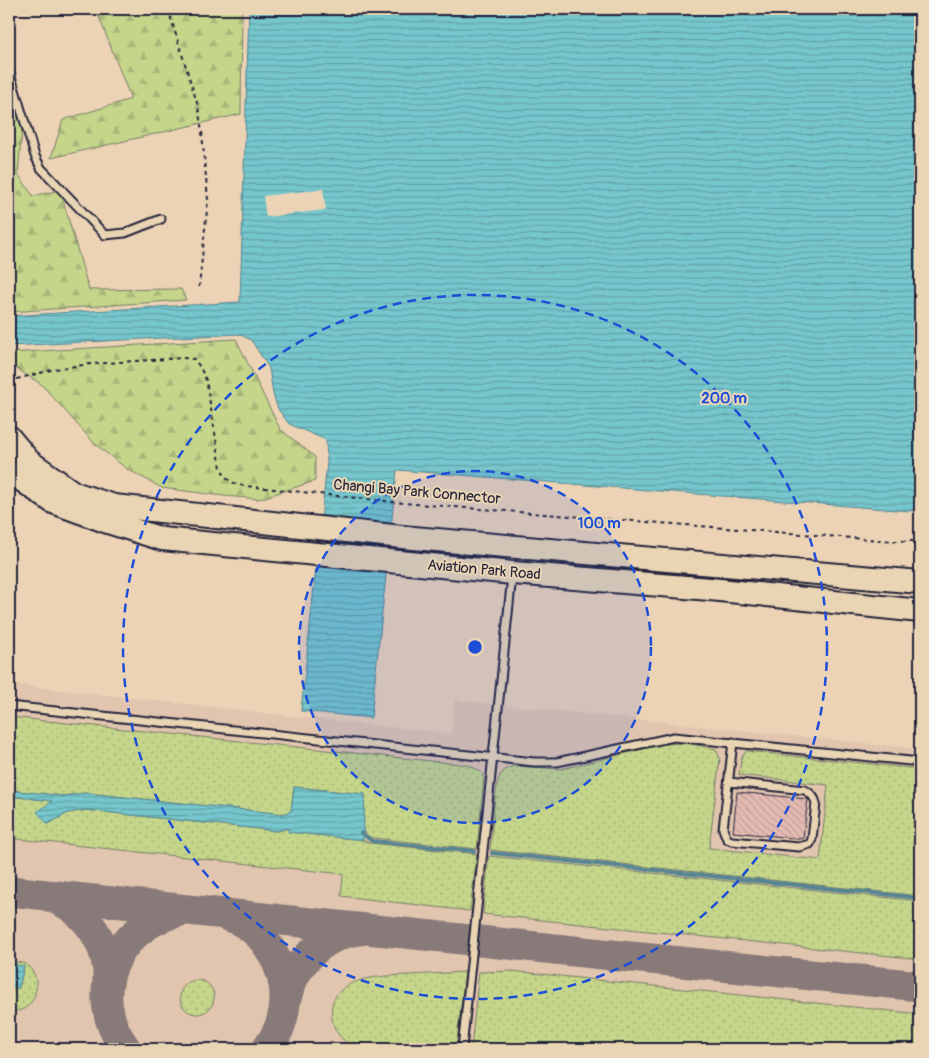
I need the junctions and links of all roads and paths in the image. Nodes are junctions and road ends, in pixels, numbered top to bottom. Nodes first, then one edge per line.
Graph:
1 (168, 9) edge
2 (9, 70) edge
3 (161, 219) dead end
4 (199, 287) dead end
5 (9, 381) edge
6 (9, 407) edge
7 (13, 430) edge
8 (9, 471) edge
9 (920, 541) edge
10 (513, 573) junction
11 (920, 582) edge
12 (920, 611) edge
13 (9, 706) edge
14 (733, 742) junction
15 (492, 758) junction
16 (920, 762) edge
17 (729, 782) junction
18 (462, 1049) edge

1 - 4 path
2 - 3 lane
5 - 9 path, Changi Bay Park Connector
6 - 7 path
7 - 11 main road, Aviation Park Road
8 - 10 main road, Aviation Park Road
10 - 12 main road, Aviation Park Road
10 - 15 lane
13 - 15 lane
14 - 15 lane
14 - 16 lane
14 - 17 lane
15 - 18 lane
17 - 17 lane

